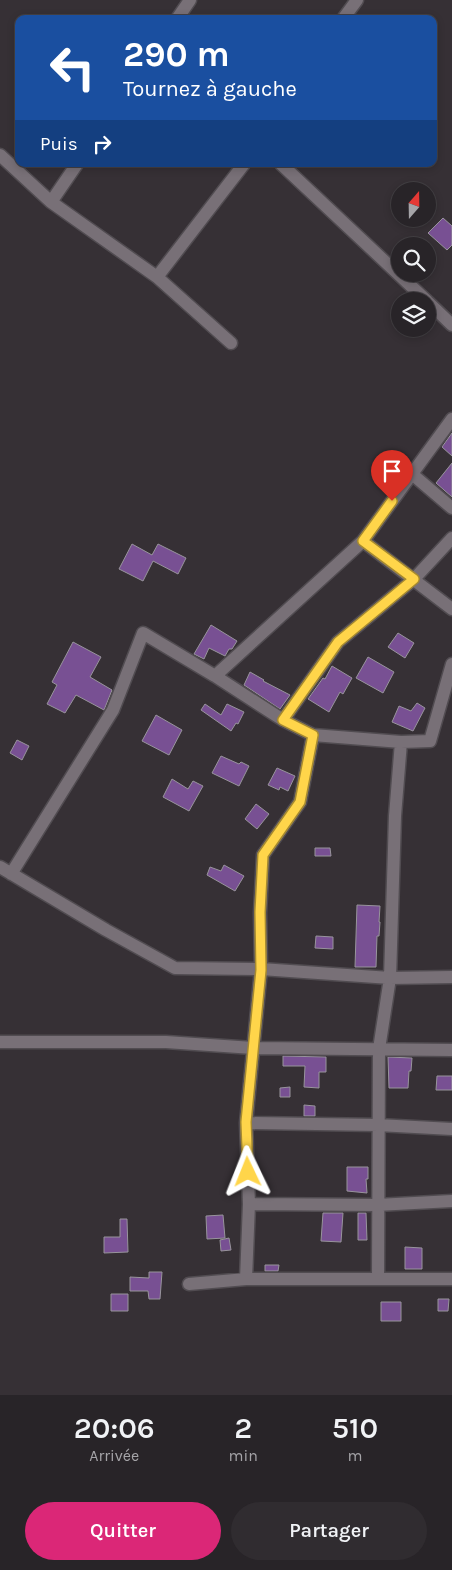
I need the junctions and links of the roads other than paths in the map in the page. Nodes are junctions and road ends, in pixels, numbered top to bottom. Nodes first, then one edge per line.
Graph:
1 (190, 0) edge
2 (357, 0) edge
3 (180, 15) edge
4 (346, 15) edge
5 (0, 155) edge
6 (75, 167) edge
7 (242, 167) edge
8 (284, 167) edge
9 (51, 202) junction
10 (157, 277) junction
11 (416, 292) edge
12 (436, 310) edge
13 (452, 325) edge
14 (231, 343) dead end
15 (452, 421) edge
16 (412, 474) junction
17 (452, 508) edge
18 (452, 538) edge
19 (363, 541) junction
20 (414, 579) junction
21 (452, 609) edge
22 (452, 664) edge
23 (215, 676) junction
24 (283, 720) junction
25 (313, 735) junction
26 (401, 742) junction
27 (0, 867) edge
28 (11, 874) junction
29 (261, 970) junction
30 (452, 977) edge
31 (390, 978) junction
32 (0, 1042) edge
33 (253, 1048) junction
34 (379, 1049) junction
35 (452, 1050) edge
36 (246, 1122) junction
37 (378, 1125) junction
38 (452, 1129) edge
39 (452, 1201) edge
40 (249, 1204) junction
41 (377, 1205) junction
42 (246, 1279) junction
43 (378, 1279) junction
44 (452, 1279) edge
45 (189, 1284) dead end

1 - 3 street
2 - 4 street
5 - 9 street
6 - 9 street
7 - 10 street
8 - 11 street
9 - 10 street
10 - 14 street
12 - 13 street
15 - 16 street
16 - 17 street
16 - 19 street
18 - 20 street
19 - 20 street
19 - 23 street
20 - 21 street
20 - 24 street
22 - 26 street
23 - 24 street
23 - 28 street
24 - 25 street
25 - 26 street
25 - 29 street
26 - 31 street
27 - 28 street
28 - 29 street
29 - 31 street
29 - 33 street
30 - 31 street
31 - 34 street
32 - 33 street
33 - 34 street
33 - 36 street
34 - 35 street
34 - 37 street
36 - 37 street
36 - 40 street
37 - 38 street
37 - 41 street
39 - 41 street
40 - 41 street
40 - 42 street
41 - 43 street
42 - 43 street
42 - 45 street
43 - 44 street

